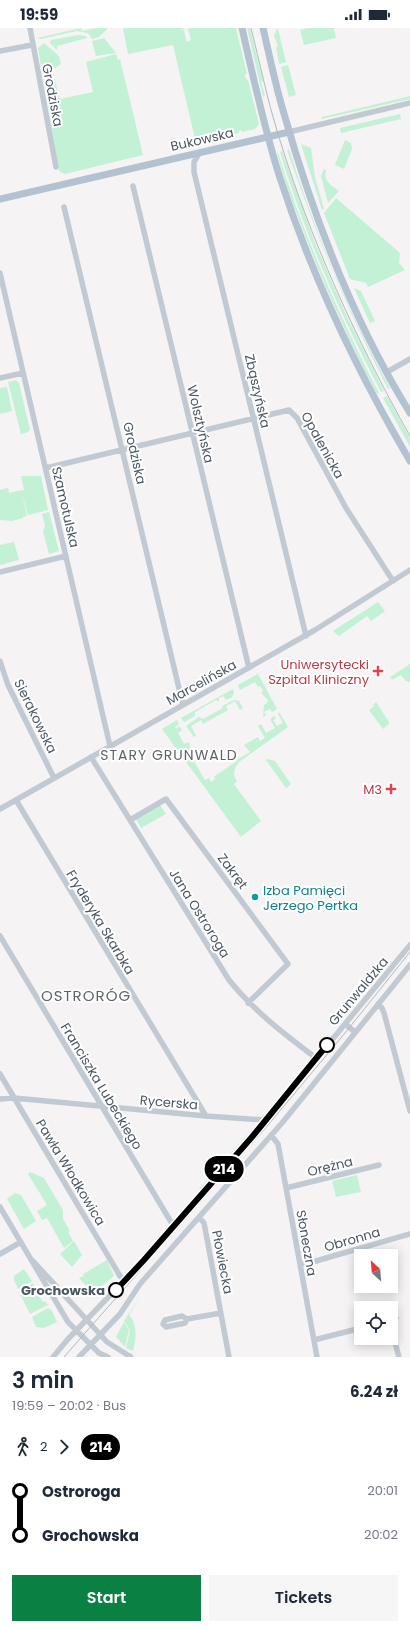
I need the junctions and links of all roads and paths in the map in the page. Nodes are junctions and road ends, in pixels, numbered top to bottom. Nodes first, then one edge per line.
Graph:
1 (30, 28) edge
2 (242, 28) edge
3 (263, 28) edge
4 (32, 45) junction
5 (0, 51) edge
6 (410, 103) edge
7 (289, 132) junction
8 (269, 136) junction
9 (200, 152) junction
10 (56, 167) dead end
11 (133, 186) dead end
12 (0, 198) edge
13 (64, 207) dead end
14 (0, 273) edge
15 (410, 359) edge
16 (23, 372) junction
17 (387, 372) junction
18 (0, 378) edge
19 (410, 413) edge
20 (253, 418) junction
21 (192, 432) junction
22 (122, 448) junction
23 (410, 461) edge
24 (46, 468) junction
25 (66, 556) junction
26 (410, 570) edge
27 (0, 572) edge
28 (393, 581) junction
29 (306, 636) junction
30 (0, 661) edge
31 (248, 668) junction
32 (182, 705) junction
33 (110, 746) junction
34 (91, 757) junction
35 (54, 778) junction
36 (16, 800) junction
37 (0, 809) edge
38 (130, 820) junction
39 (0, 936) edge
40 (410, 945) edge
41 (410, 965) edge
42 (248, 1002) junction
43 (378, 1004) junction
44 (345, 1024) junction
45 (355, 1032) junction
46 (316, 1058) junction
47 (0, 1074) edge
48 (0, 1098) edge
49 (14, 1098) junction
50 (102, 1106) junction
51 (410, 1111) edge
52 (206, 1116) junction
53 (265, 1120) junction
54 (271, 1135) junction
55 (379, 1165) dead end
56 (286, 1188) junction
57 (0, 1207) edge
58 (199, 1217) junction
59 (174, 1227) junction
60 (410, 1234) edge
61 (21, 1242) junction
62 (0, 1254) edge
63 (31, 1259) junction
64 (300, 1264) junction
65 (125, 1280) junction
66 (221, 1313) junction
67 (187, 1319) dead end
68 (87, 1320) junction
69 (354, 1330) edge
70 (77, 1331) junction
71 (100, 1335) junction
72 (314, 1340) junction
73 (91, 1345) junction
74 (396, 1345) edge
75 (53, 1357) edge
76 (80, 1357) edge
77 (108, 1357) edge
78 (131, 1357) edge
79 (229, 1357) edge
80 (317, 1357) edge
81 (399, 1357) edge

1 - 4 street, Grodziska
2 - 8 main road
3 - 7 main road
4 - 5 street
4 - 10 street, Grodziska
6 - 7 street, Bukowska
7 - 8 main road, Bukowska
7 - 17 main road
8 - 9 main road, Bukowska
8 - 23 main road
9 - 12 main road, Bukowska
9 - 20 street, Zbąszyńska
11 - 21 street, Wolsztyńska
13 - 22 street, Grodziska
14 - 16 street, Szamotulska
15 - 17 street
16 - 18 street
16 - 24 street, Szamotulska
17 - 19 main road
20 - 21 street, Opalenicka
20 - 28 street, Opalenicka
20 - 29 street, Zbąszyńska
21 - 22 street, Opalenicka
21 - 31 street, Wolsztyńska
22 - 24 street, Opalenicka
22 - 32 street, Grodziska
24 - 25 street, Szamotulska
25 - 27 street
25 - 33 street, Szamotulska
26 - 28 street, Marcelińska
28 - 29 street, Marcelińska
29 - 31 street, Marcelińska
30 - 35 street, Sierakowska
31 - 32 street, Marcelińska
32 - 33 street, Marcelińska
33 - 34 street, Marcelińska
34 - 35 street, Marcelińska
34 - 38 street, Jana Ostroroga
35 - 36 street, Marcelińska
36 - 37 street, Marcelińska
36 - 52 street, Fryderyka Skarbka
38 - 42 street, Jana Ostroroga
38 - 42 street, Zakręt
39 - 50 street, Franciszka Lubeckiego
40 - 44 street, Grunwaldzka
41 - 43 street, Grunwaldzka
42 - 46 street, Jana Ostroroga
43 - 45 street, Grunwaldzka
43 - 51 street
44 - 45 street
44 - 46 street, Grunwaldzka
45 - 54 street, Grunwaldzka
46 - 53 street, Grunwaldzka
47 - 49 street, Pawła Włodkowica
48 - 49 street, Rycerska
49 - 50 street, Rycerska
49 - 65 street, Pawła Włodkowica
50 - 52 street, Rycerska
50 - 59 street, Franciszka Lubeckiego
52 - 53 street, Rycerska
53 - 59 street, Grunwaldzka
54 - 56 street, Słoneczna
54 - 58 street, Grunwaldzka
55 - 56 street, Orężna
56 - 64 street, Słoneczna
57 - 61 street
58 - 66 street, Płowiecka
58 - 71 street, Grunwaldzka
59 - 65 street, Grunwaldzka
60 - 64 street, Obronna
61 - 62 street
61 - 63 street
63 - 68 street
63 - 70 street
64 - 72 street, Słoneczna
65 - 68 street, Grunwaldzka
66 - 67 street, Płowiecka
66 - 79 street, Płowiecka
68 - 70 street, Grunwaldzka
68 - 71 street
69 - 72 street
70 - 73 street
70 - 75 street, Grunwaldzka
71 - 73 street, Grunwaldzka
71 - 78 street
72 - 80 street, Słoneczna
73 - 76 street, Grunwaldzka
73 - 77 street
74 - 81 street

